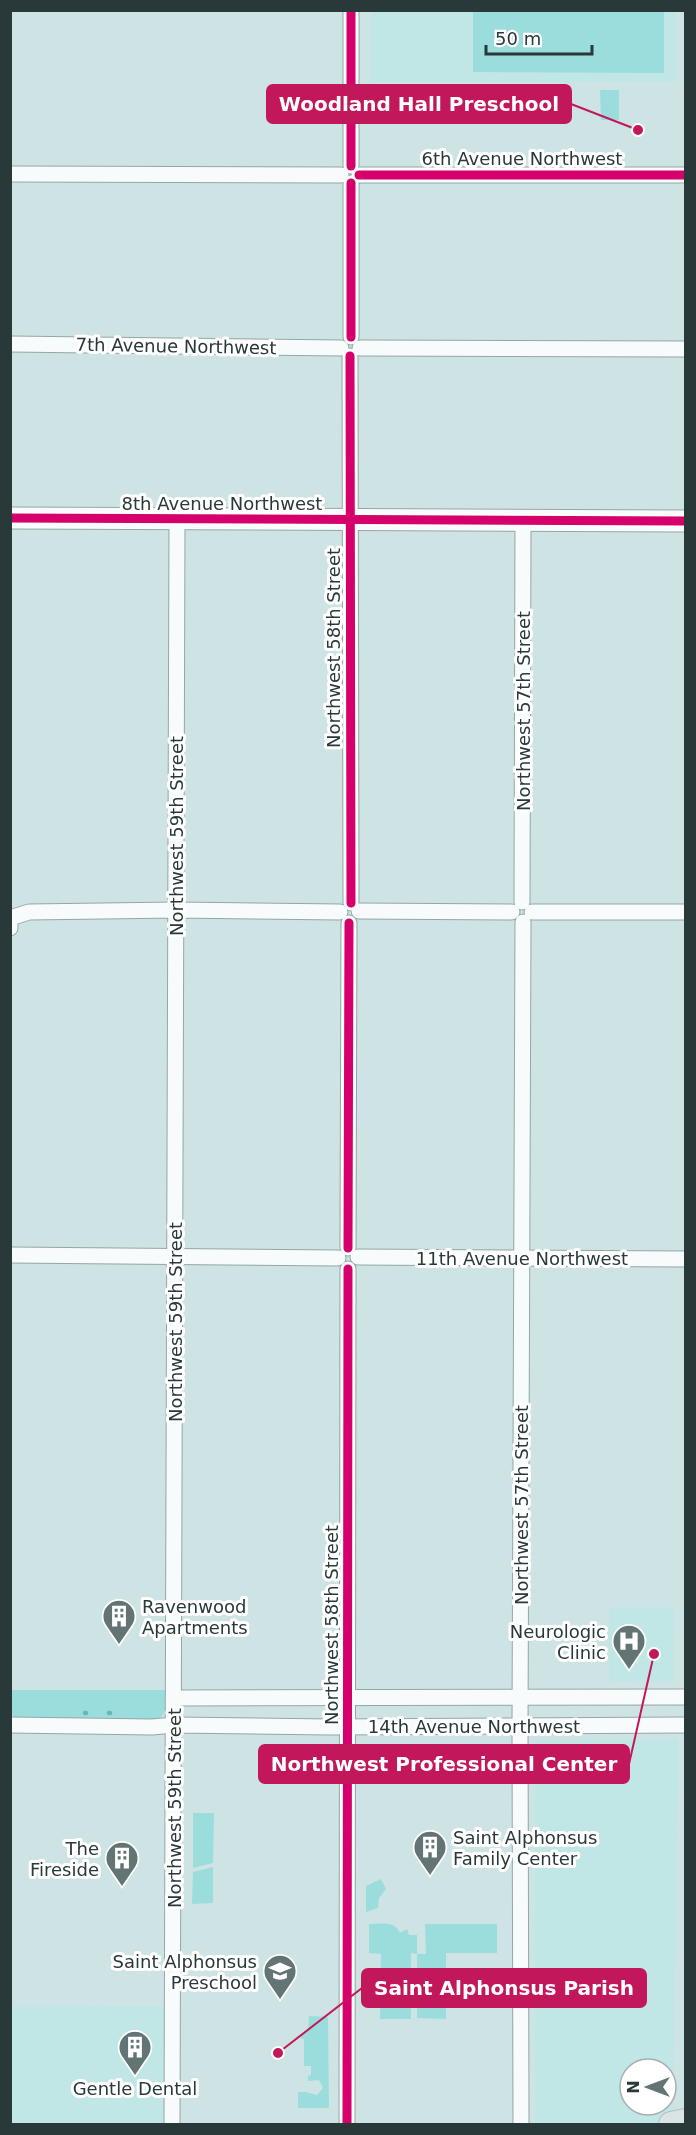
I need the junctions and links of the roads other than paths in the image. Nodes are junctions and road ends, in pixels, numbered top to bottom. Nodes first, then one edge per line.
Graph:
1 (351, 10) edge
2 (11, 174) edge
3 (351, 175) junction
4 (686, 175) edge
5 (10, 344) edge
6 (350, 347) junction
7 (686, 349) edge
8 (10, 518) edge
9 (177, 520) junction
10 (350, 520) junction
11 (523, 520) junction
12 (686, 521) edge
13 (176, 910) junction
14 (350, 912) junction
15 (522, 912) junction
16 (686, 912) edge
17 (10, 918) edge
18 (10, 928) edge
19 (10, 1255) edge
20 (174, 1255) junction
21 (348, 1258) junction
22 (522, 1259) junction
23 (686, 1259) edge
24 (686, 1697) edge
25 (175, 1698) junction
26 (520, 1698) junction
27 (347, 1699) junction
28 (10, 1725) edge
29 (174, 1725) junction
30 (520, 1725) junction
31 (686, 1725) edge
32 (347, 1727) junction
33 (686, 2121) edge
34 (172, 2124) edge
35 (347, 2124) edge
36 (521, 2124) edge
37 (670, 2124) edge

1 - 3 street, Northwest 58th Street
2 - 3 street, 6th Avenue Northwest
3 - 4 street, 6th Avenue Northwest
3 - 6 street, Northwest 58th Street
5 - 6 street, 7th Avenue Northwest
6 - 7 street, 7th Avenue Northwest
6 - 10 street, Northwest 58th Street
8 - 9 main road, 8th Avenue Northwest
9 - 10 main road, 8th Avenue Northwest
9 - 13 street, Northwest 59th Street
10 - 11 main road, 8th Avenue Northwest
10 - 14 street, Northwest 58th Street
11 - 12 main road, 8th Avenue Northwest
11 - 15 street, Northwest 57th Street
13 - 14 street
13 - 17 street
13 - 20 street, Northwest 59th Street
14 - 15 street
14 - 21 street, Northwest 58th Street
15 - 16 street
15 - 22 street, Northwest 57th Street
17 - 18 street
19 - 20 street, 11th Avenue Northwest
20 - 21 street, 11th Avenue Northwest
20 - 25 street, Northwest 59th Street
21 - 22 street, 11th Avenue Northwest
21 - 27 street, Northwest 58th Street
22 - 23 street, 11th Avenue Northwest
22 - 26 street, Northwest 57th Street
24 - 26 street, 14th Avenue Northwest
25 - 27 street, 14th Avenue Northwest
25 - 29 street, Northwest 59th Street
26 - 27 street, 14th Avenue Northwest
26 - 30 street, Northwest 57th Street
27 - 32 street, Northwest 58th Street
28 - 29 street, 14th Avenue Northwest
29 - 32 street, 14th Avenue Northwest
29 - 34 street, Northwest 59th Street
30 - 31 street, 14th Avenue Northwest
30 - 32 street, 14th Avenue Northwest
30 - 36 street, Northwest 57th Street
32 - 35 street, Northwest 58th Street
33 - 37 main road

